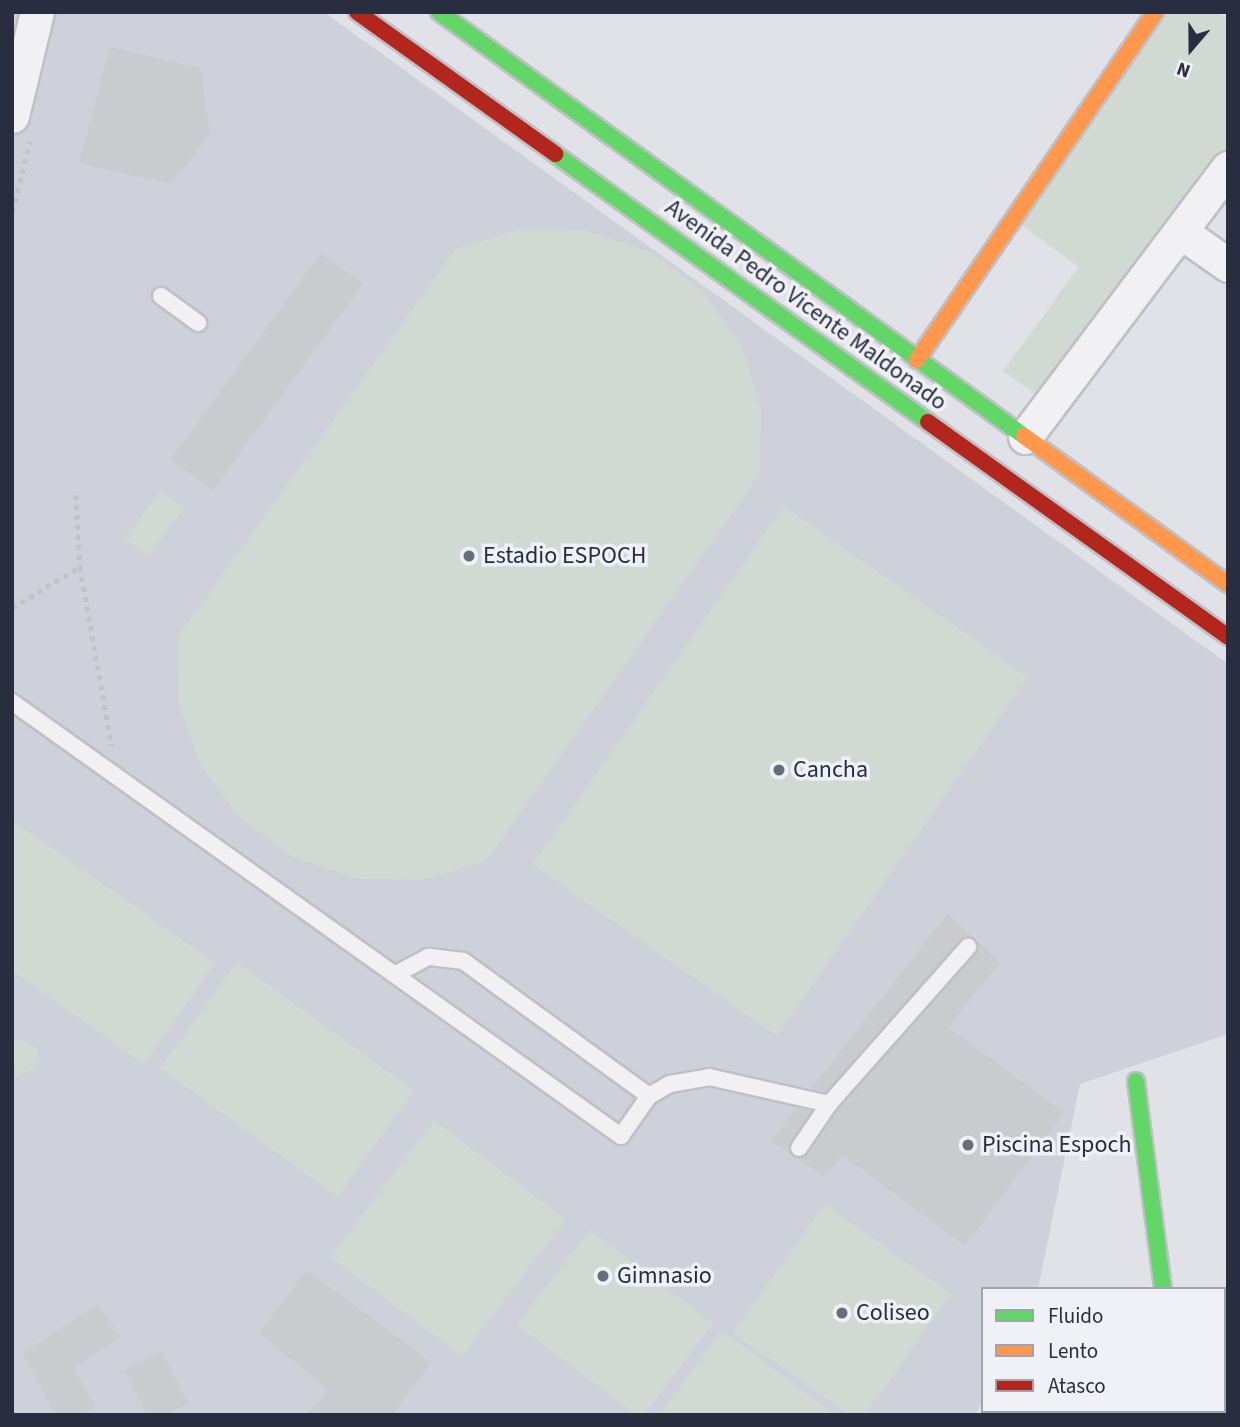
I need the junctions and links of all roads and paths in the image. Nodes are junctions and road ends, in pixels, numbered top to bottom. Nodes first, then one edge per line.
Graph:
1 (357, 12) edge
2 (439, 12) edge
3 (1155, 12) edge
4 (29, 15) edge
5 (13, 112) edge
6 (1228, 168) edge
7 (12, 212) edge
8 (1181, 232) junction
9 (1228, 265) edge
10 (161, 296) dead end
11 (198, 323) dead end
12 (917, 360) junction
13 (1025, 437) junction
14 (76, 495) dead end
15 (80, 567) junction
16 (1228, 584) edge
17 (12, 608) edge
18 (1228, 637) edge
19 (12, 702) edge
20 (117, 774) junction
21 (968, 947) dead end
22 (396, 974) junction
23 (1136, 1081) dead end
24 (649, 1096) junction
25 (829, 1104) junction
26 (799, 1148) dead end
27 (1163, 1287) edge

1 - 18 main road, Avenida Pedro Vicente Maldonado
2 - 12 main road, Avenida Pedro Vicente Maldonado
3 - 12 main road
4 - 5 street
5 - 7 path
6 - 8 street
8 - 9 street
8 - 13 street
10 - 11 lane
12 - 13 main road, Avenida Pedro Vicente Maldonado
13 - 16 main road, Avenida Pedro Vicente Maldonado
14 - 15 path
15 - 17 path
15 - 20 path
19 - 20 lane
20 - 22 lane
21 - 25 lane
22 - 24 lane
22 - 24 lane
23 - 27 main road
24 - 25 lane
25 - 26 lane

